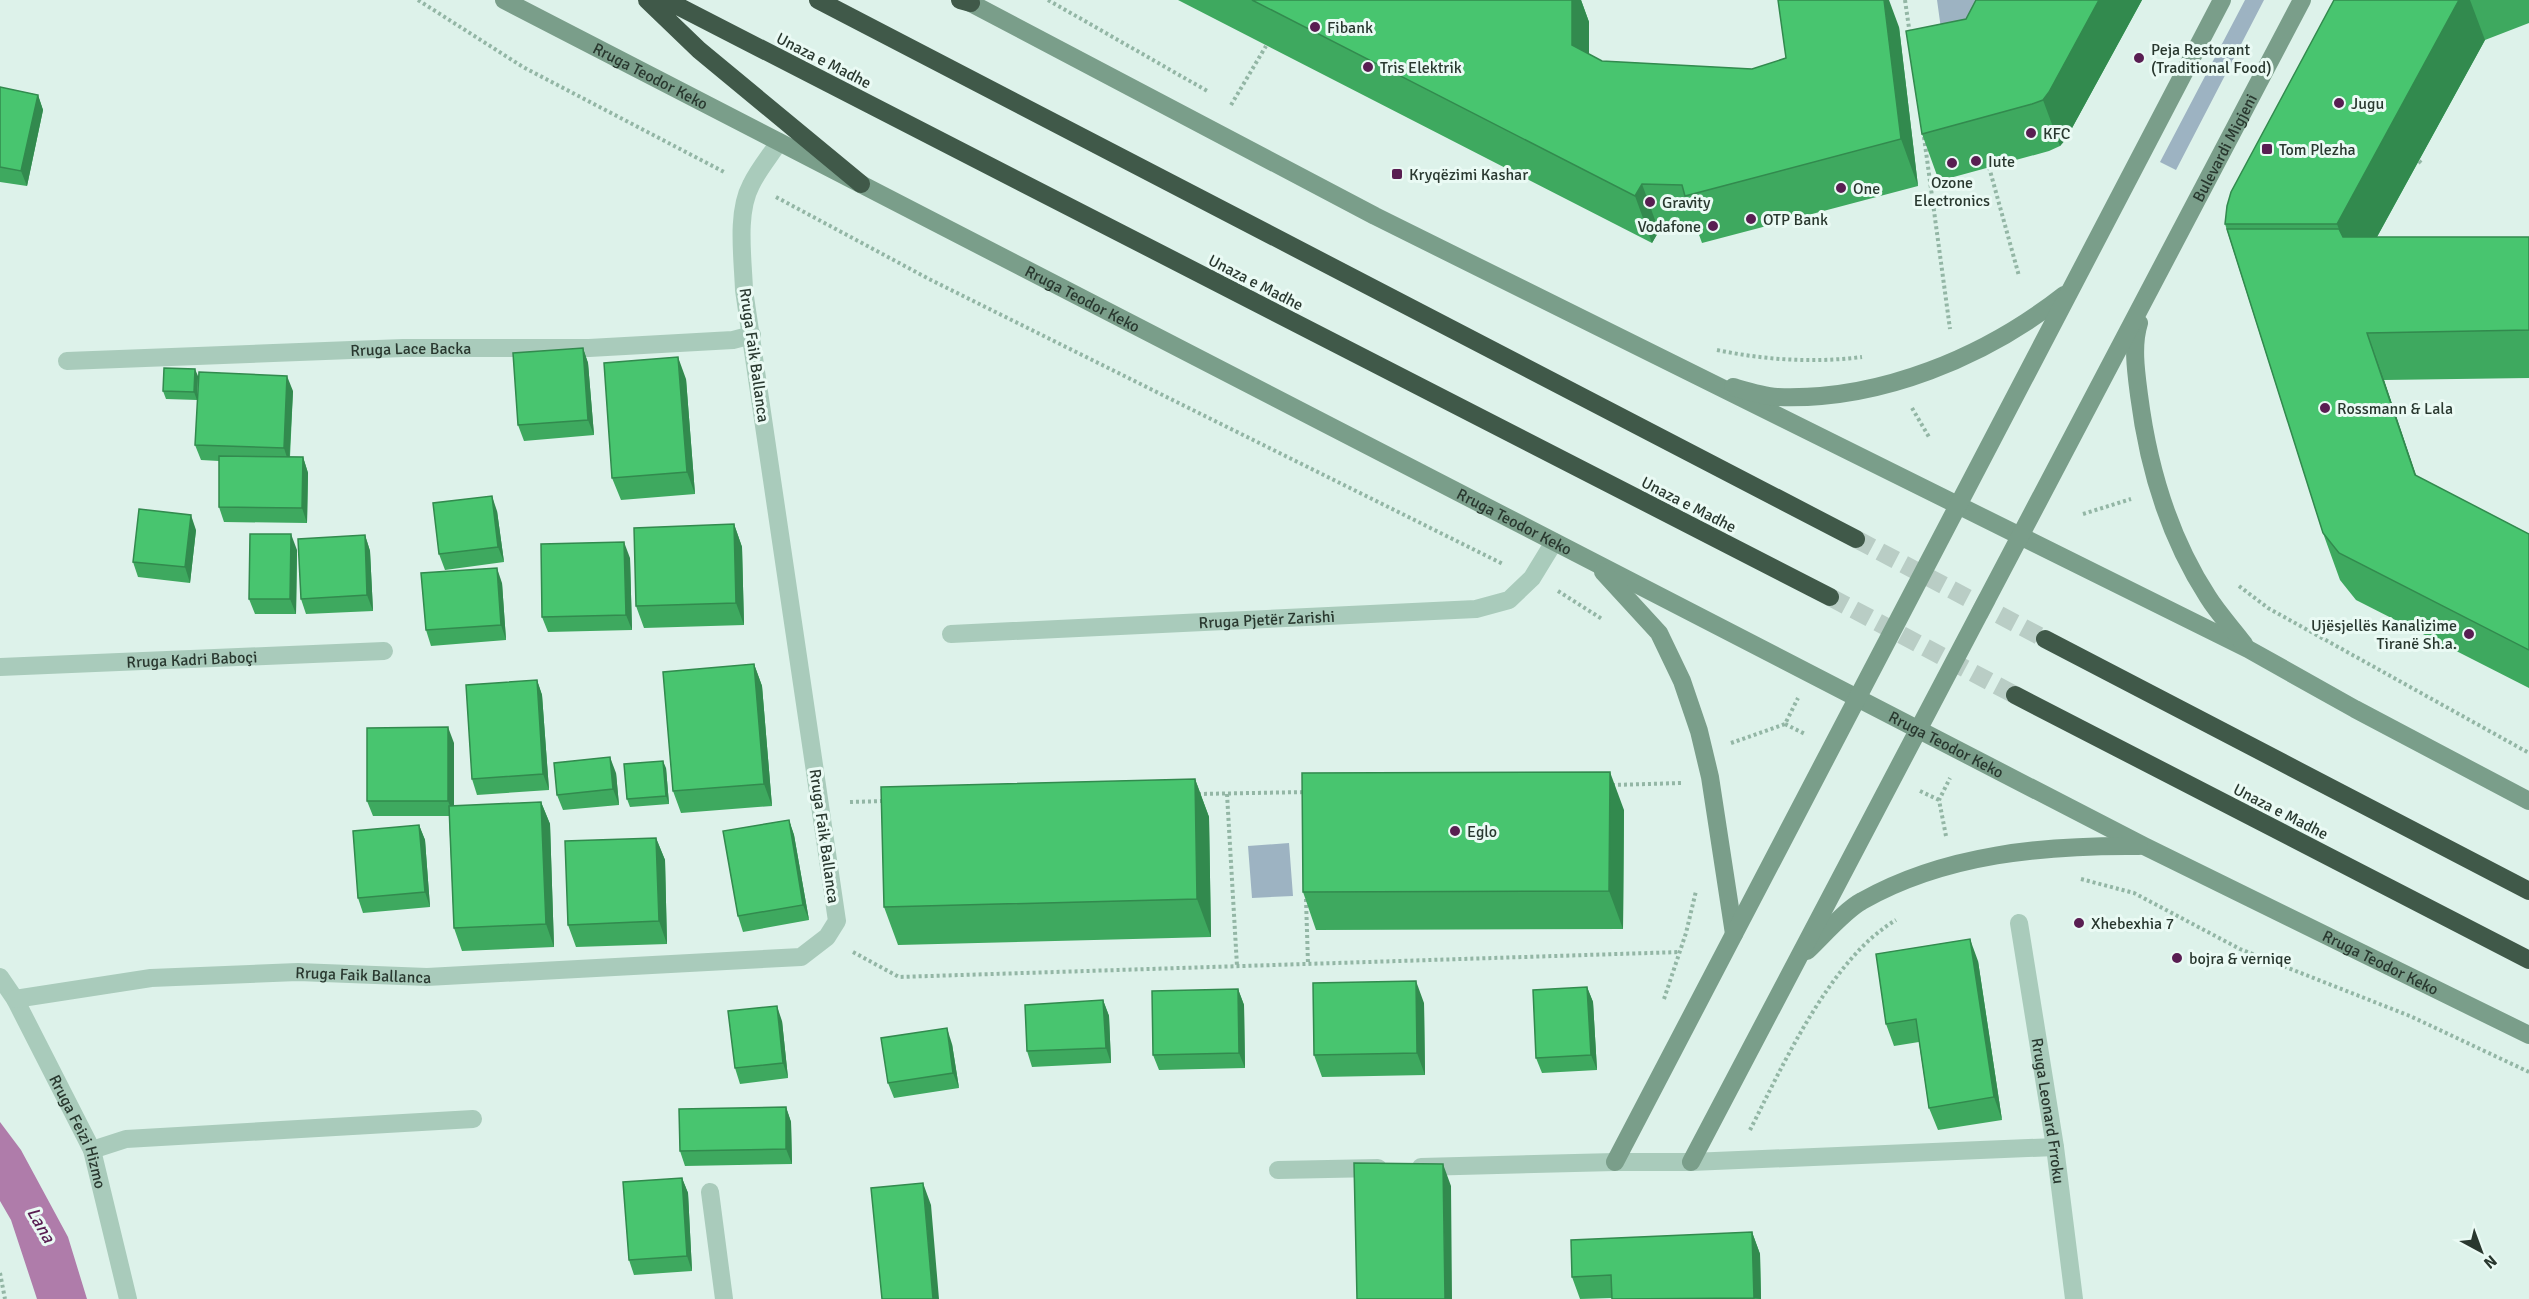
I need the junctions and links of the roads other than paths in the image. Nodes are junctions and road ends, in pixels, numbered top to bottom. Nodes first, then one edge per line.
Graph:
1 (504, 0) edge
2 (647, 0) edge
3 (666, 0) edge
4 (818, 0) edge
5 (2222, 0) edge
6 (2301, 0) edge
7 (965, 1) edge
8 (779, 142) junction
9 (861, 184) junction
10 (2071, 290) junction
11 (2147, 295) junction
12 (752, 335) junction
13 (68, 361) dead end
14 (1705, 381) junction
15 (1954, 514) junction
16 (2020, 536) junction
17 (1856, 539) tunnel mouth
18 (1554, 542) junction
19 (1595, 563) junction
20 (1830, 597) tunnel mouth
21 (951, 634) dead end
22 (2045, 639) tunnel mouth
23 (2248, 649) junction
24 (384, 651) dead end
25 (0, 667) edge
26 (2015, 695) tunnel mouth
27 (1857, 698) junction
28 (1919, 730) junction
29 (2529, 801) edge
30 (2144, 846) junction
31 (2529, 891) edge
32 (2019, 923) dead end
33 (1734, 934) junction
34 (2529, 960) edge
35 (1797, 961) junction
36 (0, 977) edge
37 (15, 999) junction
38 (2529, 1035) edge
39 (472, 1119) dead end
40 (2055, 1147) junction
41 (92, 1150) junction
42 (1615, 1162) junction
43 (1691, 1162) junction
44 (1278, 1170) dead end
45 (710, 1191) dead end
46 (128, 1299) edge
47 (724, 1299) edge
48 (2074, 1299) edge

1 - 8 main road, Rruga Teodor Keko
2 - 9 highway
3 - 20 highway, Unaza e Madhe
4 - 17 highway
5 - 10 main road
6 - 11 main road, Bulevardi Migjeni
7 - 14 main road
8 - 9 main road, Rruga Teodor Keko
8 - 12 street, Rruga Faik Ballanca
9 - 18 main road, Rruga Teodor Keko
10 - 14 main road
10 - 15 main road
11 - 16 main road
11 - 23 main road
12 - 13 street, Rruga Lace Backa
12 - 37 street, Rruga Faik Ballanca
14 - 15 main road
15 - 16 main road
15 - 27 main road
16 - 23 main road
16 - 28 main road
18 - 19 main road, Rruga Teodor Keko
18 - 21 street, Rruga Pjetër Zarishi
19 - 27 main road, Rruga Teodor Keko
19 - 33 main road
22 - 31 highway
23 - 29 main road
24 - 25 street, Rruga Kadri Baboçi
26 - 34 highway, Unaza e Madhe
27 - 28 main road, Rruga Teodor Keko
27 - 33 main road
28 - 30 main road, Rruga Teodor Keko
28 - 35 main road
30 - 35 main road
30 - 38 main road, Rruga Teodor Keko
32 - 40 street, Rruga Leonard Frroku
33 - 42 main road
35 - 43 main road
36 - 37 street, Rruga Feizi Hizmo
37 - 41 street, Rruga Feizi Hizmo
39 - 41 street
40 - 43 street
40 - 48 street, Rruga Leonard Frroku
41 - 46 street, Rruga Feizi Hizmo
42 - 43 street
42 - 44 street
45 - 47 street

